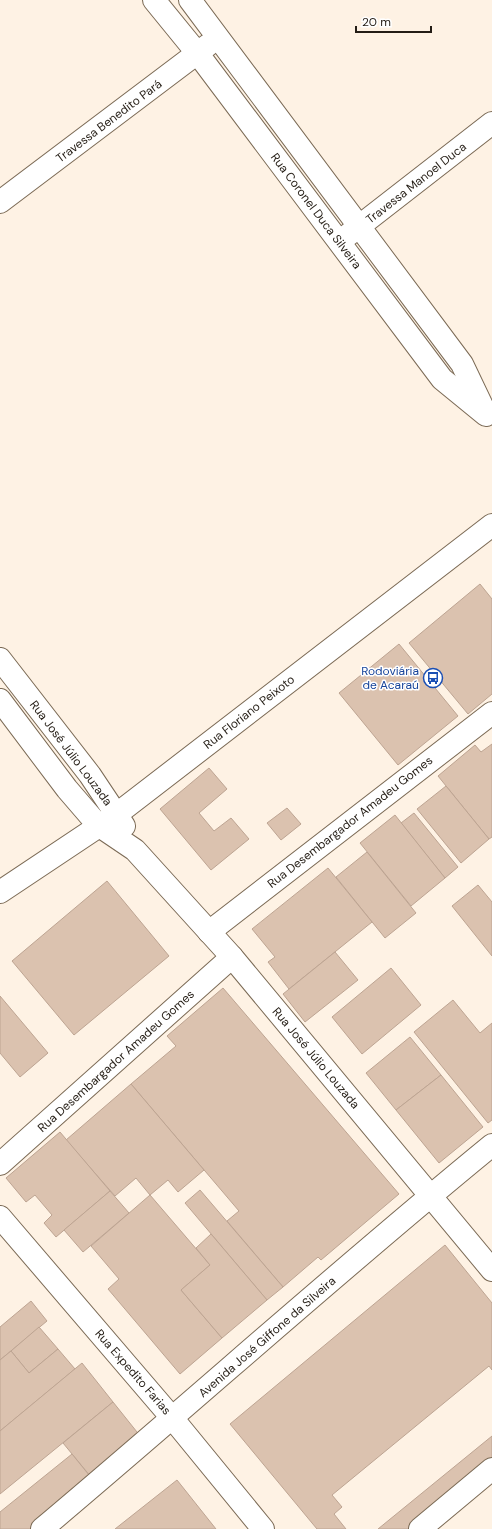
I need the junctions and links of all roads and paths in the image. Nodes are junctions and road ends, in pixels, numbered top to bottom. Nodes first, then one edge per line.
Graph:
1 (154, 0) edge
2 (190, 0) edge
3 (218, 38) junction
4 (198, 54) junction
5 (492, 123) edge
6 (0, 202) edge
7 (359, 227) junction
8 (339, 241) junction
9 (489, 419) edge
10 (492, 525) edge
11 (0, 659) edge
12 (0, 700) edge
13 (492, 713) edge
14 (117, 814) junction
15 (98, 825) junction
16 (135, 850) junction
17 (0, 892) edge
18 (209, 932) junction
19 (232, 958) junction
20 (492, 1145) edge
21 (0, 1164) edge
22 (431, 1195) junction
23 (0, 1217) edge
24 (492, 1270) edge
25 (173, 1419) junction
26 (492, 1469) edge
27 (42, 1529) edge
28 (263, 1529) edge
29 (420, 1529) edge

1 - 4 street, Rua Coronel Duca Silveira
2 - 3 street, Rua Coronel Duca Silveira
3 - 4 street, Travessa Benedito Pará
3 - 7 street, Rua Coronel Duca Silveira
4 - 6 street, Travessa Benedito Pará
4 - 8 street, Rua Coronel Duca Silveira
5 - 7 street, Travessa Manoel Duca
7 - 8 street, Travessa Manoel Duca
7 - 9 street, Rua Coronel Duca Silveira
8 - 9 street, Rua Coronel Duca Silveira
10 - 14 street, Rua Floriano Peixoto
11 - 14 street, Rua José Júlio Louzada
12 - 15 street, Rua José Júlio Louzada
13 - 18 street, Rua Desembargador Amadeu Gomes
14 - 15 street, Rua Floriano Peixoto
14 - 16 street, Rua José Júlio Louzada
15 - 16 street, Rua José Júlio Louzada
15 - 17 street, Rua Floriano Peixoto
16 - 18 street, Rua José Júlio Louzada
18 - 19 street, Rua José Júlio Louzada
19 - 21 street, Rua Desembargador Amadeu Gomes
19 - 22 street, Rua José Júlio Louzada
20 - 22 street, Avenida José Giffone da Silveira
22 - 24 street, Rua José Júlio Louzada
22 - 25 street, Avenida José Giffone da Silveira
23 - 25 street, Rua Expedito Farias
25 - 27 street, Avenida José Giffone da Silveira
25 - 28 street, Rua Expedito Farias
26 - 29 street

